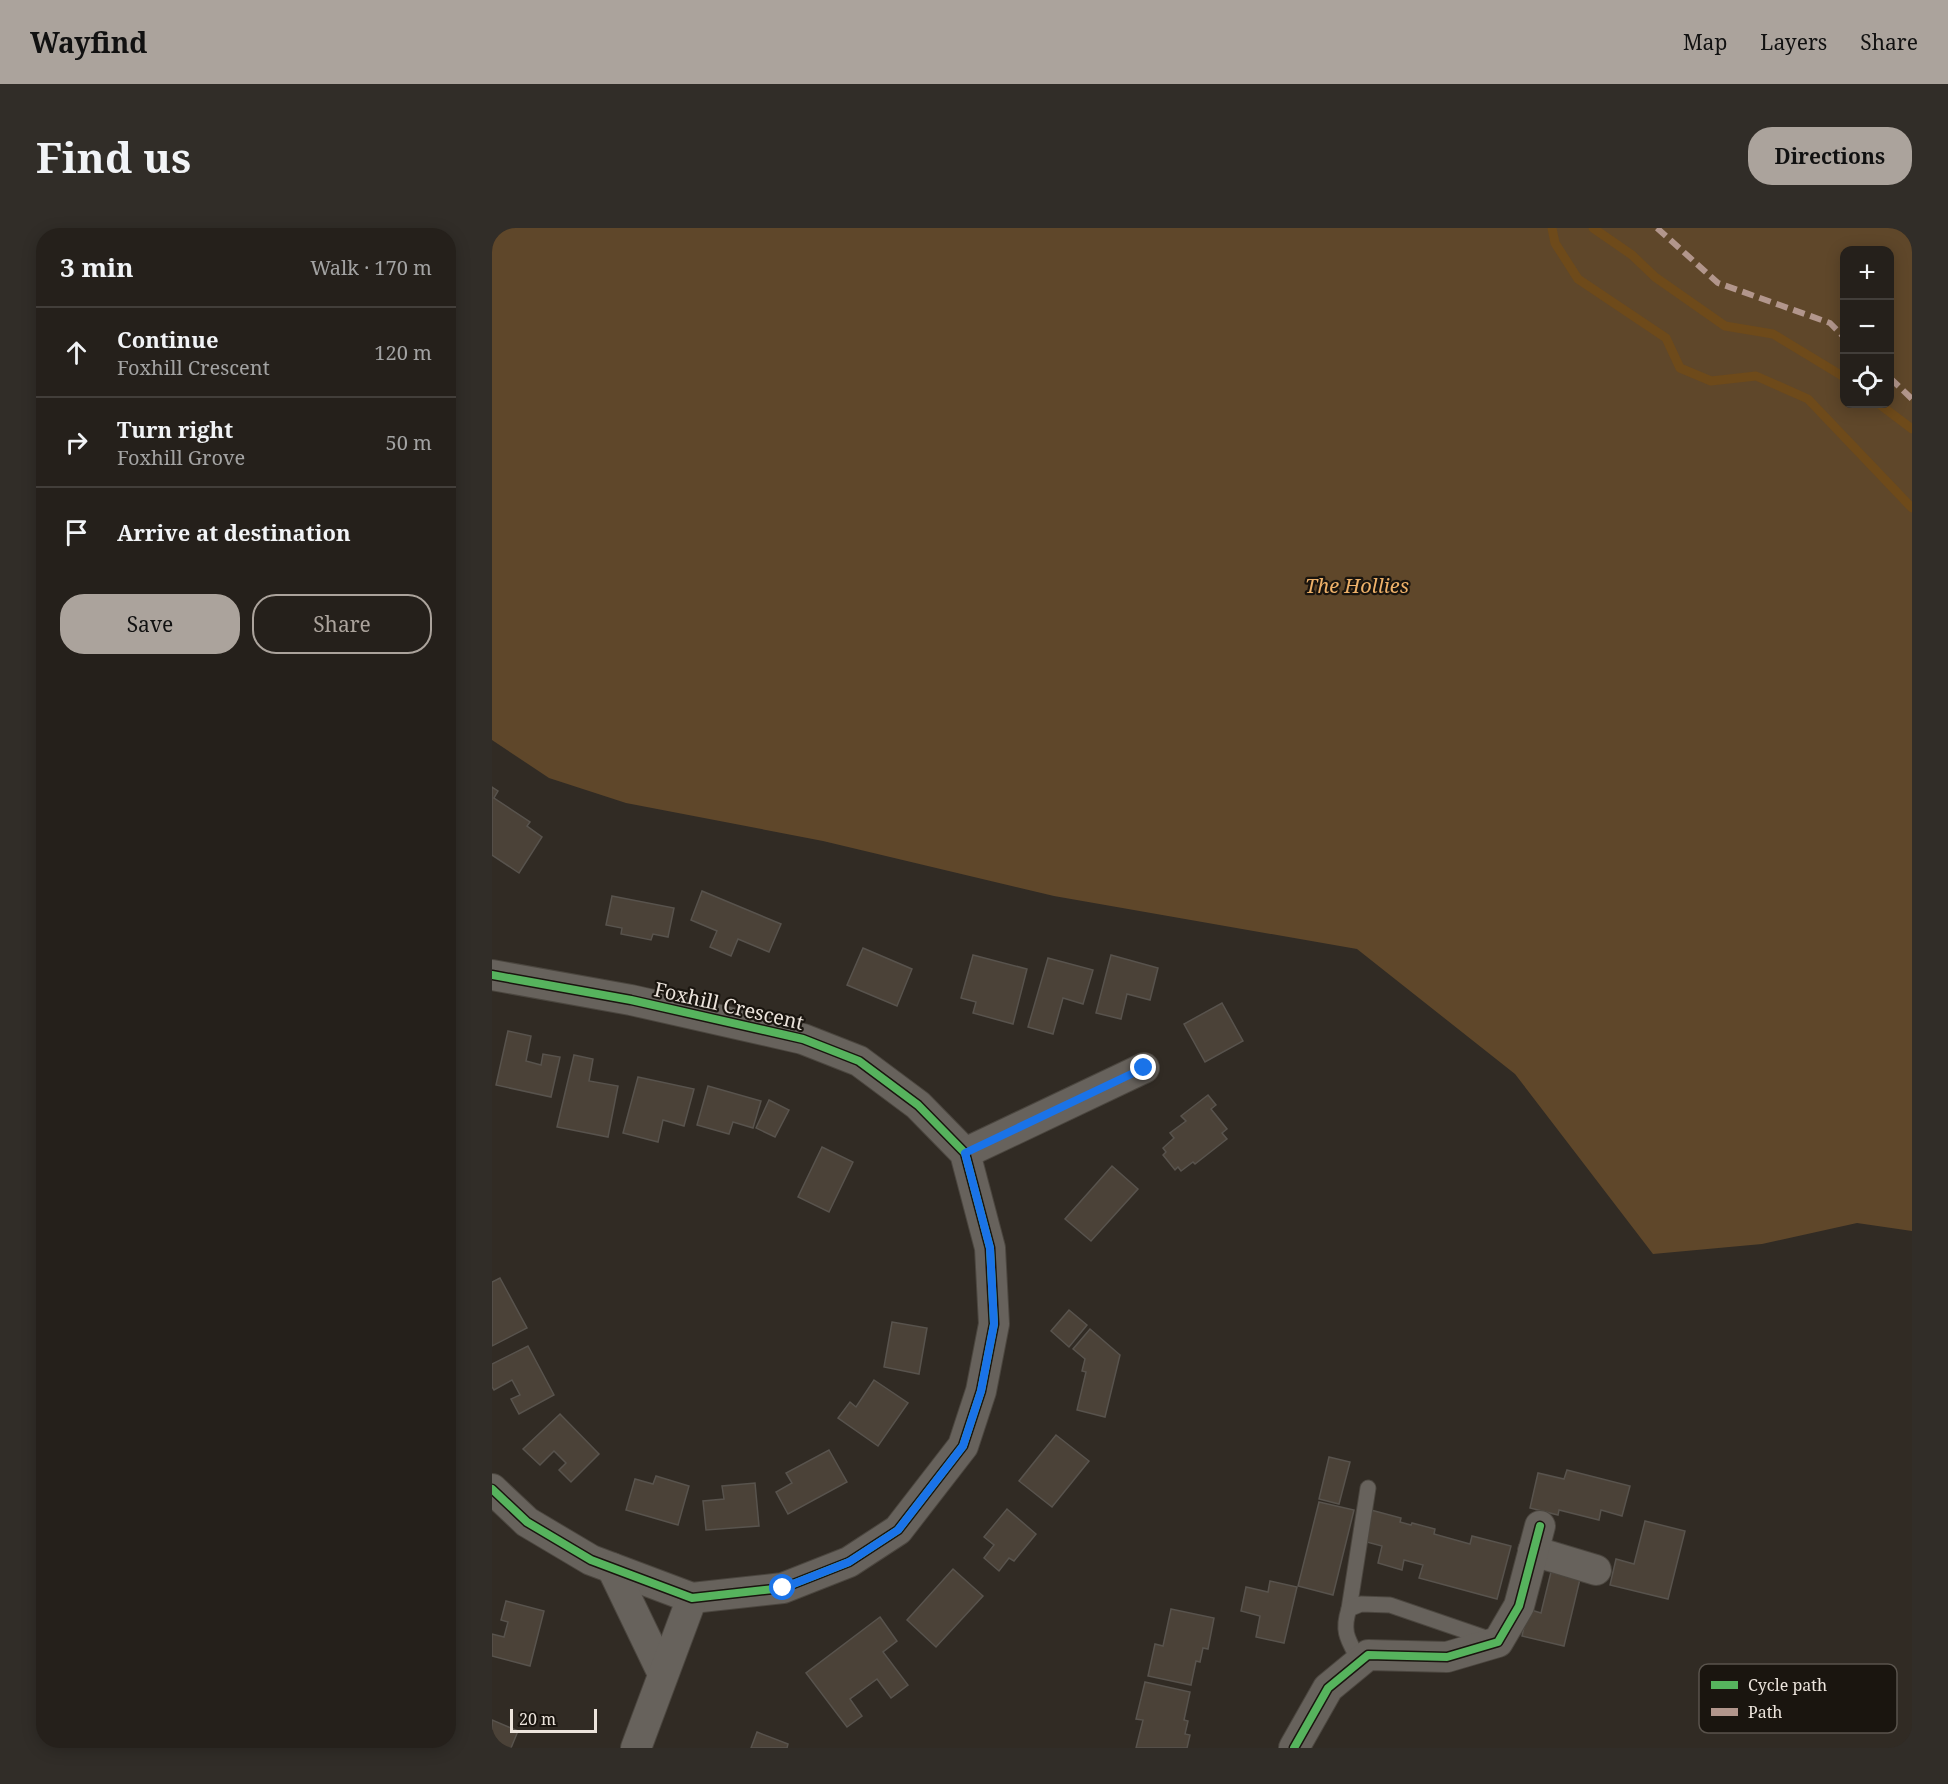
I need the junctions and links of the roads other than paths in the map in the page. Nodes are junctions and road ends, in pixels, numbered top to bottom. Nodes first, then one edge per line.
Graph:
1 (492, 975) edge
2 (1144, 1068) dead end
3 (965, 1153) junction
4 (1368, 1488) dead end
5 (492, 1489) edge
6 (612, 1568) junction
7 (1596, 1569) dead end
8 (692, 1598) junction
9 (1349, 1610) junction
10 (1498, 1642) junction
11 (1359, 1662) junction
12 (663, 1674) junction
13 (636, 1748) edge
14 (1294, 1748) edge

1 - 3 street, Foxhill Crescent
2 - 3 street
3 - 8 street, Foxhill Crescent
4 - 9 lane
5 - 6 street, Foxhill Crescent
6 - 8 street, Foxhill Crescent
6 - 12 street
7 - 10 street
8 - 12 street
9 - 10 lane
9 - 11 lane
10 - 11 street
11 - 14 street
12 - 13 street

